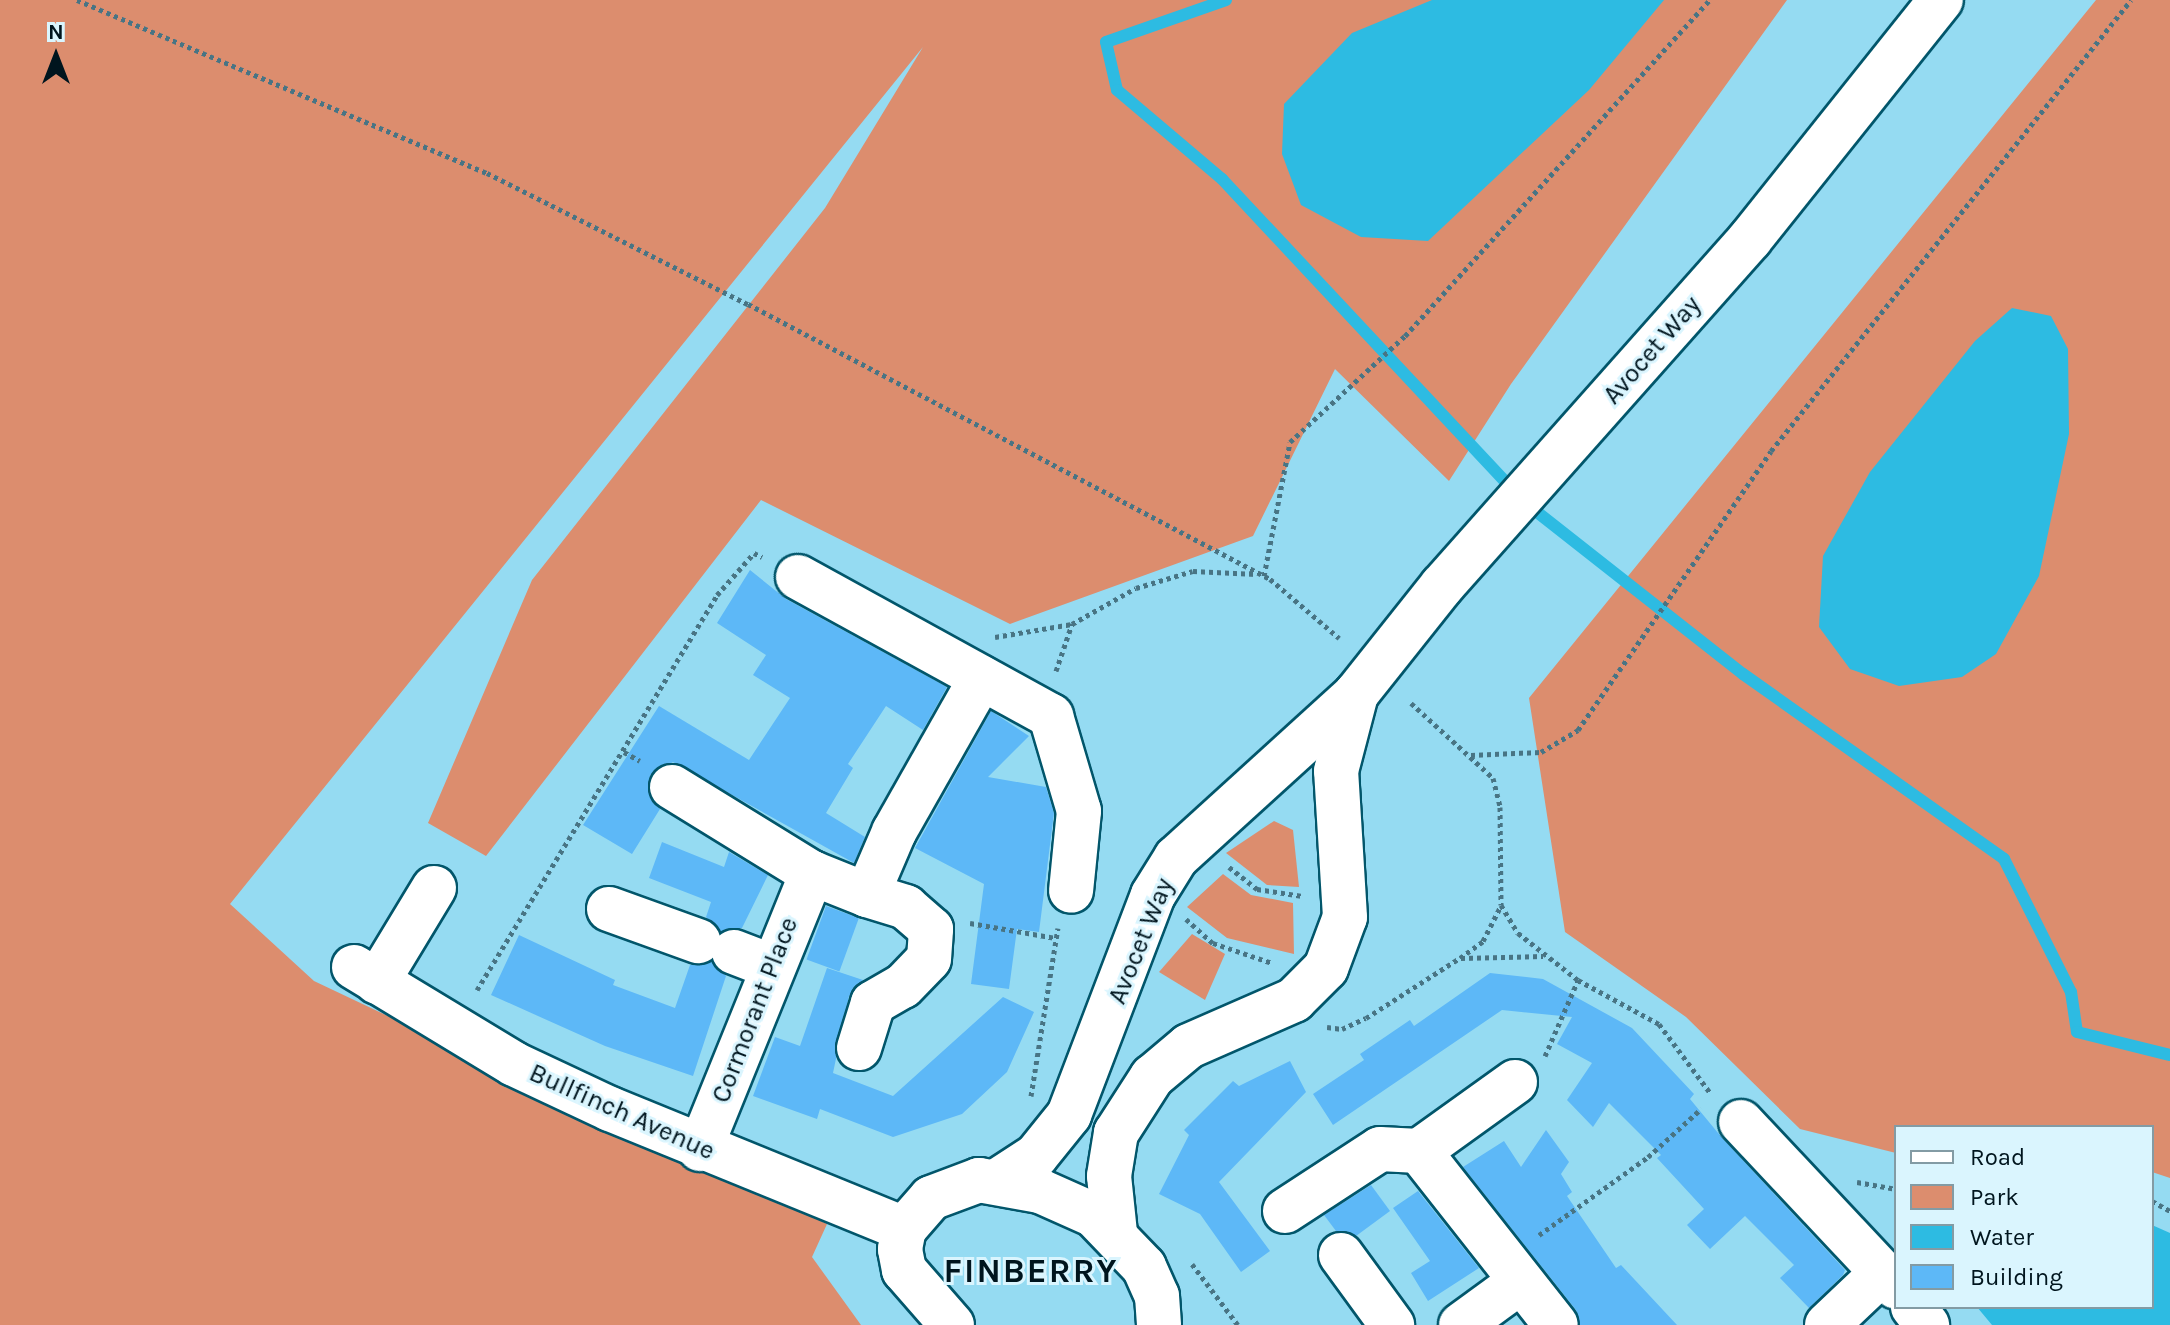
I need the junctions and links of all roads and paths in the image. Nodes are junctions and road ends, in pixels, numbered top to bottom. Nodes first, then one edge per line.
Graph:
1 (77, 0) edge
2 (1710, 0) edge
3 (1941, 0) edge
4 (2131, 0) edge
5 (798, 577) joint
6 (1267, 578) junction
7 (1072, 624) junction
8 (1339, 638) dead end
9 (942, 660) junction
10 (981, 678) junction
11 (1356, 694) junction
12 (1411, 703) dead end
13 (1051, 716) junction
14 (1471, 755) junction
15 (672, 787) dead end
16 (1198, 834) junction
17 (812, 873) junction
18 (1345, 886) junction
19 (434, 888) dead end
20 (1071, 891) joint
21 (867, 895) junction
22 (1153, 895) junction
23 (1501, 905) junction
24 (609, 909) dead end
25 (931, 929) junction
26 (1056, 938) junction
27 (734, 953) junction
28 (1543, 956) junction
29 (1460, 958) junction
30 (1326, 968) junction
31 (1578, 980) junction
32 (477, 990) dead end
33 (1319, 1018) dead end
34 (859, 1048) dead end
35 (1515, 1082) joint
36 (1028, 1094) dead end
37 (1728, 1112) junction
38 (700, 1149) junction
39 (1419, 1151) junction
40 (999, 1180) junction
41 (1285, 1211) dead end
42 (904, 1229) junction
43 (1115, 1233) junction
44 (1341, 1255) dead end
45 (1512, 1272) junction
46 (1890, 1280) edge
47 (1915, 1309) edge
48 (952, 1325) edge
49 (1159, 1325) edge
50 (1392, 1325) edge
51 (1461, 1325) edge
52 (1556, 1325) edge
53 (1827, 1325) edge
54 (1927, 1325) edge

1 - 6 path
2 - 6 path
3 - 11 street, Avocet Way
4 - 14 path
5 - 9 street
5 - 32 path
6 - 7 path
6 - 8 path
7 - 9 path
7 - 13 path
9 - 10 street
10 - 13 street
10 - 21 street
11 - 16 street, Avocet Way
11 - 18 street, Avocet Way
12 - 14 path
13 - 20 street
14 - 23 path
15 - 17 street
16 - 18 path
16 - 22 street, Avocet Way
17 - 21 street
17 - 27 street, Cormorant Place
18 - 30 street, Avocet Way
19 - 38 street, Bullfinch Avenue
20 - 26 path
21 - 25 street
22 - 30 path
22 - 40 street, Avocet Way
23 - 28 path
23 - 29 path
24 - 27 street
25 - 26 path
25 - 34 street
26 - 36 path
27 - 38 street, Cormorant Place
28 - 29 path
28 - 31 path
29 - 33 path
30 - 43 street, Avocet Way
31 - 35 path
31 - 37 path
35 - 39 street
37 - 45 path
37 - 46 street
38 - 42 street, Bullfinch Avenue
39 - 41 street
39 - 45 street
40 - 42 street
40 - 43 street
42 - 48 street
43 - 49 street
44 - 50 street
45 - 51 street
45 - 52 street
46 - 53 street
47 - 54 street

